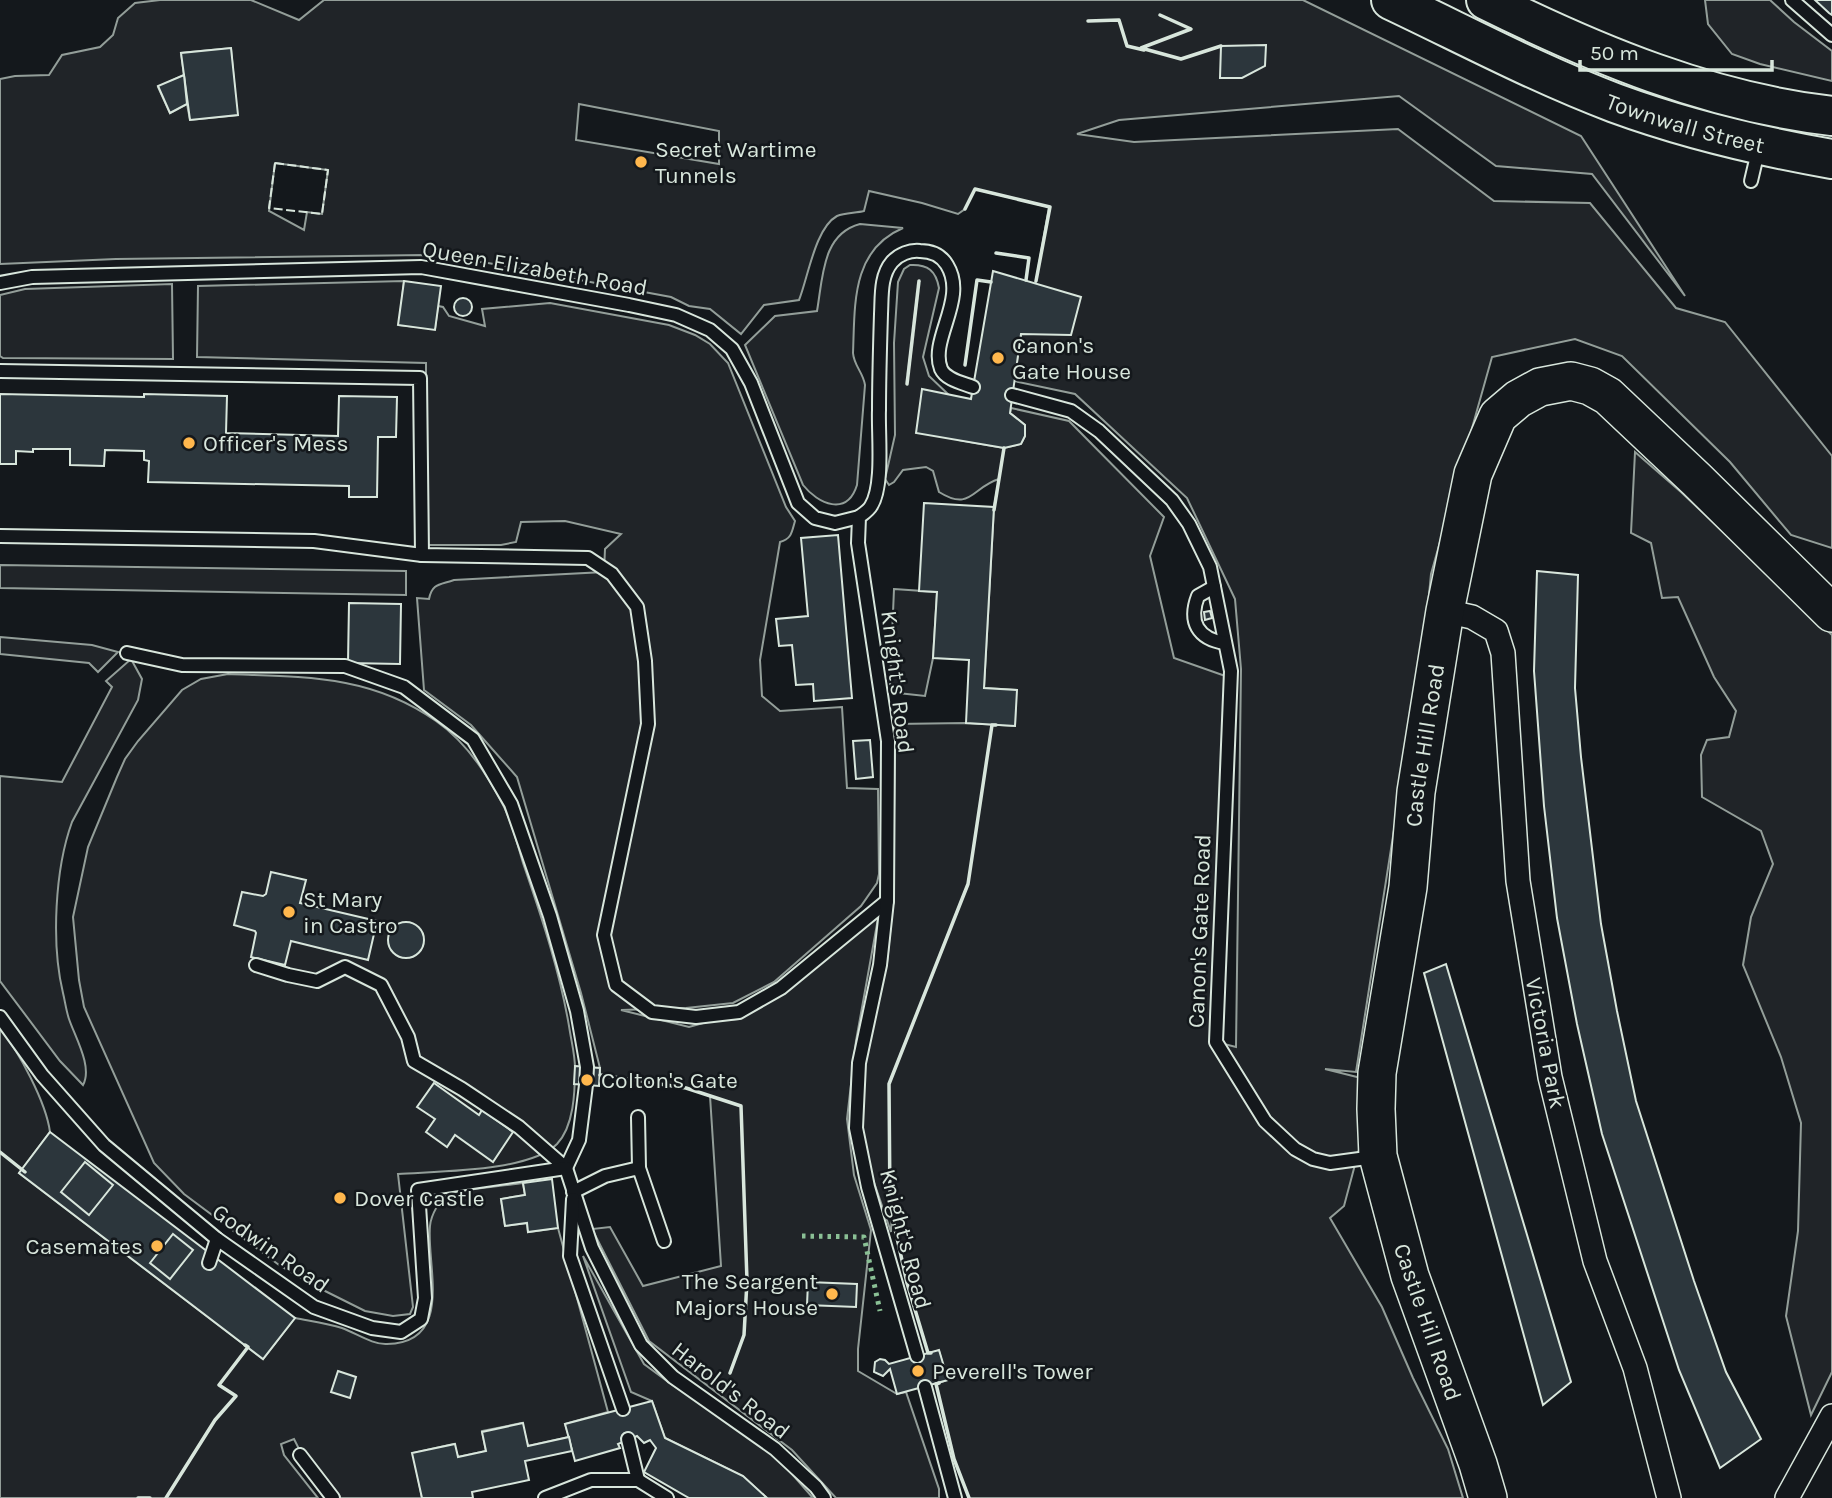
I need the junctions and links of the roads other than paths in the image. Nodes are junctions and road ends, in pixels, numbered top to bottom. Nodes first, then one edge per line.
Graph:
1 (1391, 0) edge
2 (1486, 0) edge
3 (1792, 0) edge
4 (1832, 35) edge
5 (1832, 116) edge
6 (1832, 159) edge
7 (0, 282) edge
8 (0, 371) edge
9 (973, 387) dead end
10 (1012, 395) dead end
11 (859, 517) junction
12 (0, 536) edge
13 (422, 555) junction
14 (1214, 587) junction
15 (1445, 611) junction
16 (1832, 613) edge
17 (1225, 643) junction
18 (127, 653) dead end
19 (887, 901) junction
20 (256, 965) dead end
21 (0, 1017) edge
22 (638, 1117) dead end
23 (1378, 1156) junction
24 (566, 1168) junction
25 (639, 1168) junction
26 (573, 1192) junction
27 (217, 1239) junction
28 (664, 1241) dead end
29 (209, 1263) dead end
30 (917, 1356) dead end
31 (925, 1389) dead end
32 (623, 1409) dead end
33 (1832, 1416) edge
34 (628, 1439) dead end
35 (300, 1455) dead end
36 (638, 1480) junction
37 (333, 1498) edge
38 (545, 1498) edge
39 (667, 1498) edge
40 (824, 1498) edge
41 (955, 1498) edge
42 (1488, 1498) edge
43 (1669, 1498) edge
44 (1787, 1498) edge

1 - 6 highway, Townwall Street
2 - 5 highway, Townwall Street
3 - 4 lane
7 - 11 lane, Queen Elizabeth Road
8 - 13 lane
9 - 11 lane
10 - 14 lane, Canon's Gate Road
11 - 19 lane, Knight's Road
12 - 13 lane
13 - 19 lane
14 - 17 lane, Canon's Gate Road
14 - 17 lane
15 - 16 main road, Castle Hill Road
15 - 23 main road, Castle Hill Road
15 - 43 street, Victoria Park
17 - 23 lane, Canon's Gate Road
18 - 24 lane
19 - 30 lane, Knight's Road
20 - 24 lane
21 - 27 lane, Godwin Road
22 - 25 lane
23 - 42 main road, Castle Hill Road
24 - 26 lane
24 - 27 lane, Godwin Road
25 - 26 lane
25 - 28 lane
26 - 32 lane
26 - 40 lane, Harold's Road
27 - 29 lane
31 - 41 lane
33 - 44 street
34 - 36 lane
35 - 37 lane
36 - 38 lane
36 - 39 lane

